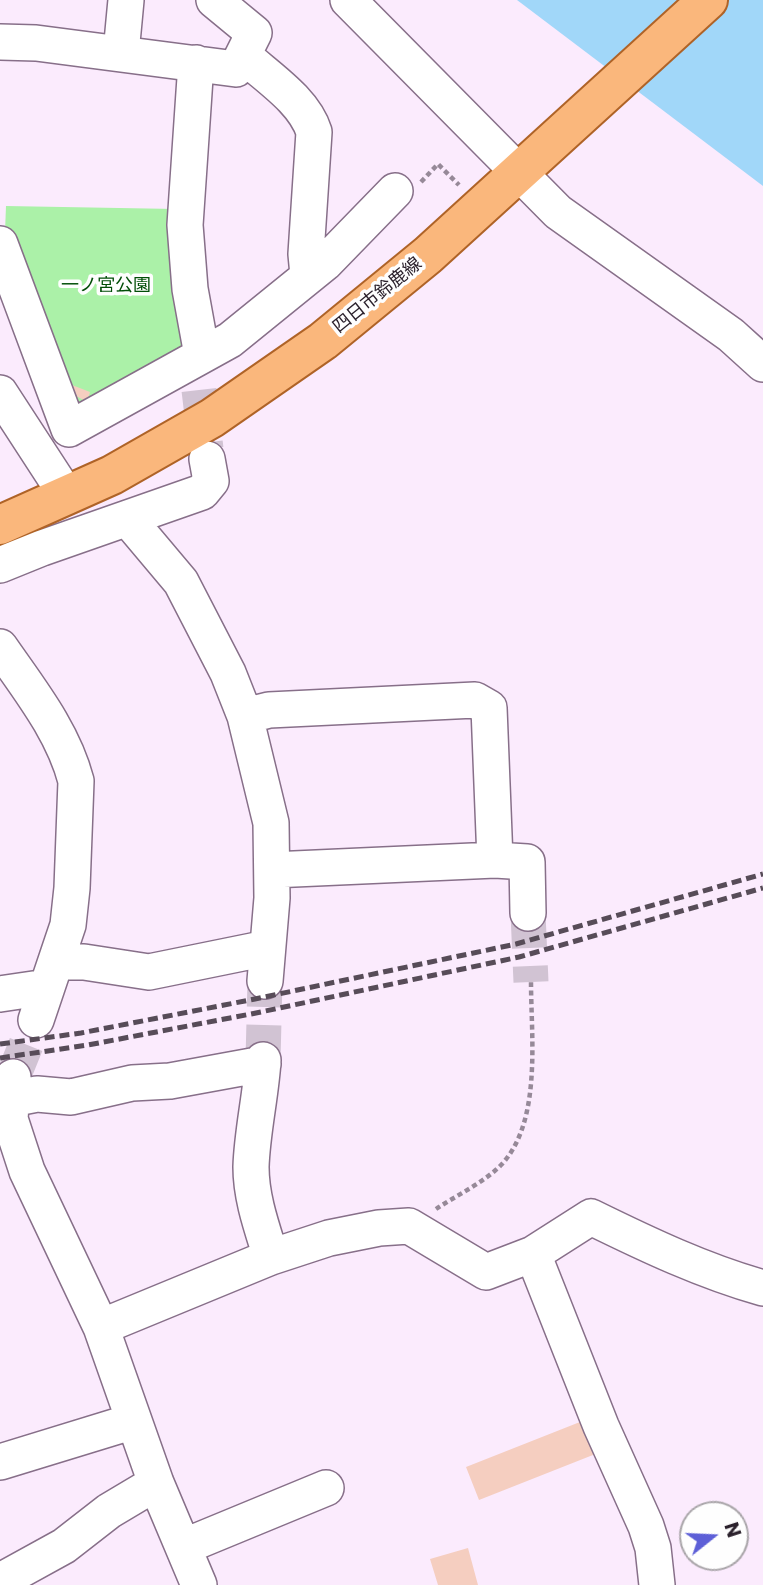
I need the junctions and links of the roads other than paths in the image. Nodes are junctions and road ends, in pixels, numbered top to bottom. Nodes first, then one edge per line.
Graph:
1 (126, 0) edge
2 (214, 0) edge
3 (348, 0) edge
4 (708, 0) edge
5 (0, 42) edge
6 (121, 53) junction
7 (243, 55) junction
8 (196, 63) junction
9 (525, 168) junction
10 (395, 191) road end
11 (0, 244) edge
12 (308, 275) junction
13 (763, 364) edge
14 (198, 369) junction
15 (0, 393) edge
16 (209, 470) tunnel mouth
17 (67, 495) junction
18 (128, 519) junction
19 (0, 525) edge
20 (0, 565) edge
21 (0, 647) edge
22 (245, 716) junction
23 (495, 860) junction
24 (272, 870) junction
25 (528, 913) tunnel mouth
26 (52, 975) junction
27 (0, 994) edge
28 (36, 1020) tunnel mouth
29 (13, 1168) edge
30 (533, 1254) junction
31 (271, 1257) junction
32 (763, 1288) edge
33 (101, 1327) junction
34 (134, 1421) junction
35 (0, 1462) edge
36 (156, 1483) junction
37 (326, 1488) dead end
38 (183, 1547) junction
39 (0, 1584) edge
40 (199, 1585) edge
41 (657, 1585) edge

1 - 6 street
2 - 7 street
3 - 9 street
4 - 9 main road, 四日市鈴鹿線
5 - 6 street
6 - 8 street
7 - 8 street
7 - 12 street
8 - 14 street
9 - 13 street
9 - 17 main road, 四日市鈴鹿線
10 - 12 street
11 - 14 street
12 - 14 street
15 - 17 street
16 - 18 street
17 - 19 main road, 四日市鈴鹿線
18 - 20 street
18 - 22 street
21 - 26 street
22 - 23 street
22 - 24 street
23 - 24 street
23 - 25 street
24 - 26 street
26 - 27 street
26 - 28 street
29 - 31 street
29 - 33 street
30 - 31 street
30 - 32 street
30 - 41 street
31 - 33 street
33 - 34 street
34 - 35 street
34 - 36 street
36 - 38 street
36 - 39 street
37 - 38 street
38 - 40 street

